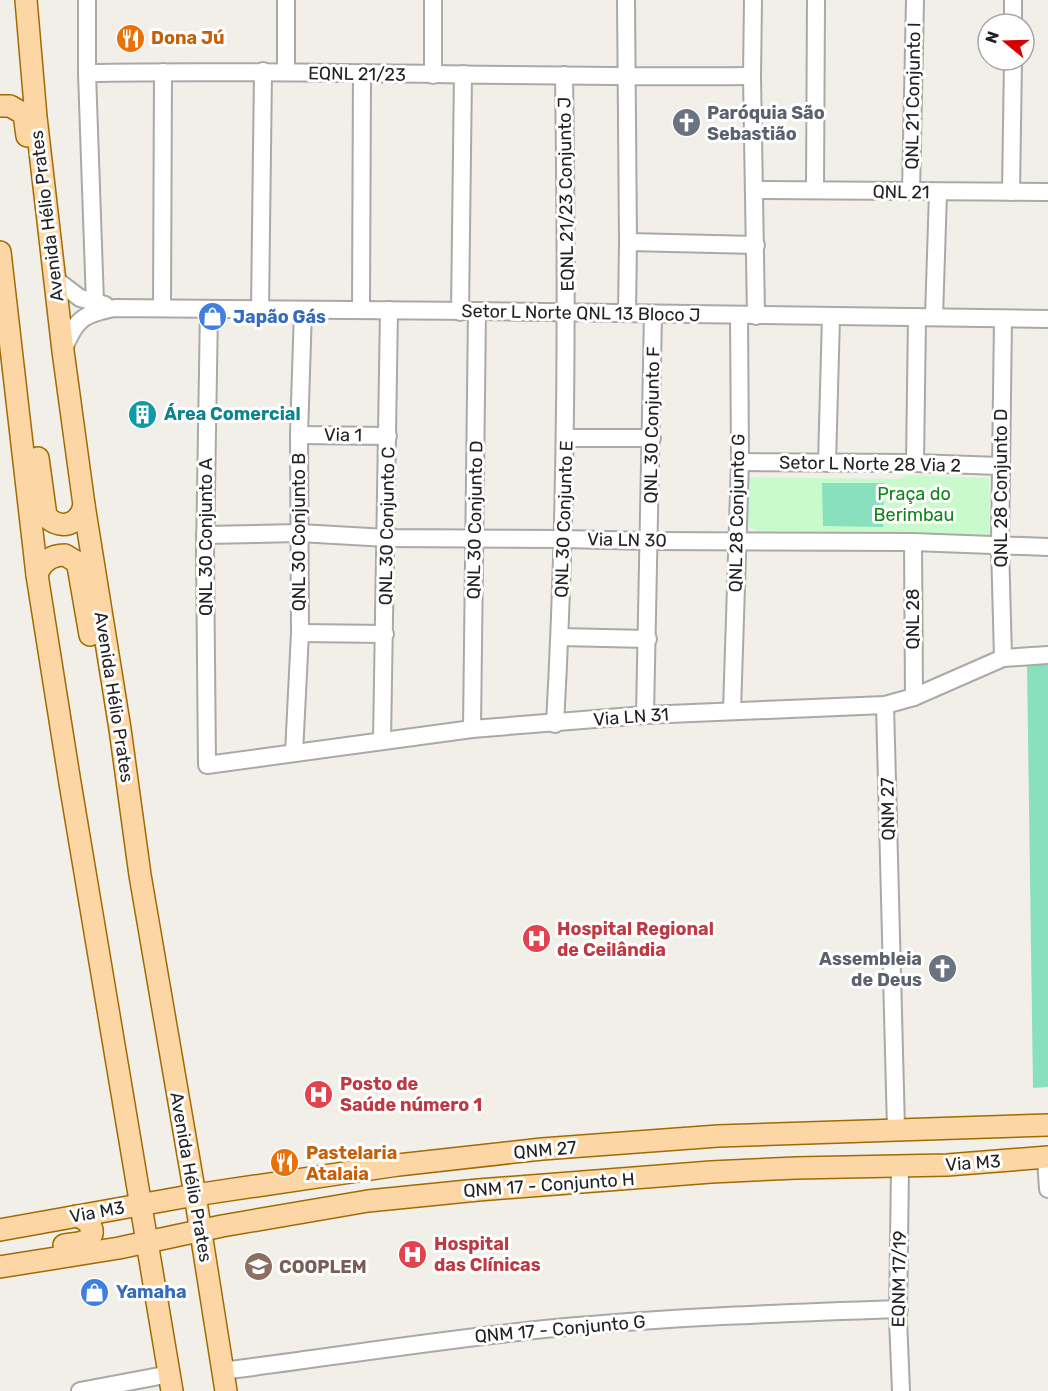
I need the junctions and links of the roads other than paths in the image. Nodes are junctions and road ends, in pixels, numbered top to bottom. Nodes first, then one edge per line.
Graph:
1 (26, 0) edge
2 (87, 0) edge
3 (286, 0) edge
4 (433, 0) edge
5 (626, 0) edge
6 (753, 0) edge
7 (816, 0) edge
8 (915, 0) edge
9 (263, 71) junction
10 (163, 72) junction
11 (286, 72) junction
12 (1013, 72) edge
13 (87, 73) junction
14 (362, 74) junction
15 (463, 74) junction
16 (433, 75) junction
17 (564, 75) junction
18 (752, 76) junction
19 (628, 77) junction
20 (0, 106) edge
21 (754, 190) junction
22 (815, 190) junction
23 (911, 191) junction
24 (1011, 192) junction
25 (1048, 192) edge
26 (938, 193) junction
27 (628, 242) junction
28 (756, 245) junction
29 (0, 252) edge
30 (56, 285) junction
31 (95, 303) junction
32 (115, 308) junction
33 (162, 308) junction
34 (209, 310) junction
35 (261, 310) junction
36 (303, 310) junction
37 (361, 310) junction
38 (390, 310) junction
39 (469, 311) junction
40 (627, 313) junction
41 (567, 314) junction
42 (653, 314) junction
43 (739, 315) junction
44 (756, 316) junction
45 (831, 317) junction
46 (925, 317) junction
47 (1003, 319) junction
48 (1048, 319) edge
49 (63, 351) junction
50 (13, 356) junction
51 (299, 435) junction
52 (388, 436) junction
53 (566, 438) junction
54 (651, 438) junction
55 (740, 462) junction
56 (827, 463) junction
57 (915, 463) junction
58 (1000, 466) junction
59 (84, 505) junction
60 (299, 533) junction
61 (205, 535) junction
62 (387, 538) junction
63 (475, 538) junction
64 (563, 538) junction
65 (650, 541) junction
66 (737, 542) junction
67 (913, 542) junction
68 (1000, 545) junction
69 (1048, 547) edge
70 (37, 575) junction
71 (300, 633) junction
72 (385, 634) junction
73 (560, 637) junction
74 (648, 639) junction
75 (1048, 655) edge
76 (1003, 658) junction
77 (914, 697) junction
78 (885, 705) junction
79 (732, 711) junction
80 (645, 715) junction
81 (555, 724) junction
82 (472, 729) junction
83 (382, 741) junction
84 (121, 745) junction
85 (294, 753) junction
86 (207, 765) joint
87 (120, 1077) junction
88 (1048, 1125) edge
89 (896, 1129) junction
90 (1047, 1158) edge
91 (900, 1166) junction
92 (383, 1168) junction
93 (1048, 1189) edge
94 (195, 1195) junction
95 (141, 1204) junction
96 (113, 1209) junction
97 (283, 1215) junction
98 (76, 1216) junction
99 (27, 1224) junction
100 (0, 1230) edge
101 (201, 1231) junction
102 (0, 1235) edge
103 (147, 1242) junction
104 (0, 1263) edge
105 (0, 1267) edge
106 (899, 1309) junction
107 (171, 1382) edge
108 (224, 1385) edge
109 (80, 1391) edge
110 (900, 1391) edge

1 - 30 main road, Avenida Hélio Prates
2 - 13 street
3 - 11 street
4 - 16 street
5 - 19 street
6 - 18 street
7 - 22 street
8 - 23 street, QNL 21 Conjunto I
9 - 10 street, EQNL 21/23
9 - 11 street, EQNL 21/23
9 - 35 street
10 - 13 street, EQNL 21/23
10 - 33 street
11 - 14 street, EQNL 21/23
12 - 24 street
13 - 31 street
14 - 16 street, EQNL 21/23
14 - 37 street
15 - 16 street, EQNL 21/23
15 - 17 street, EQNL 21/23
15 - 39 street, QNL 30 Conjunto D
17 - 19 street, EQNL 21/23
17 - 41 street, EQNL 21/23 Conjunto J
18 - 19 street, EQNL 21/23
18 - 21 street
19 - 27 street
20 - 30 main road
21 - 22 street, QNL 21
21 - 28 street
22 - 23 street, QNL 21
23 - 26 street, QNL 21
24 - 25 street, QNL 21
24 - 26 street, QNL 21
26 - 46 street
27 - 28 street
27 - 40 street
28 - 44 street
29 - 50 main road
30 - 31 street
30 - 49 main road, Avenida Hélio Prates
31 - 32 street
32 - 33 street, Setor L Norte QNL 13 Bloco J
32 - 49 street
33 - 34 street, Setor L Norte QNL 13 Bloco J
34 - 35 street, Setor L Norte QNL 13 Bloco J
34 - 61 street, QNL 30 Conjunto A
35 - 36 street, Setor L Norte QNL 13 Bloco J
36 - 37 street, Setor L Norte QNL 13 Bloco J
36 - 51 street, QNL 30 Conjunto B
37 - 38 street, Setor L Norte QNL 13 Bloco J
38 - 39 street, Setor L Norte QNL 13 Bloco J
38 - 52 street, QNL 30 Conjunto C
39 - 41 street, Setor L Norte QNL 13 Bloco J
39 - 63 street, QNL 30 Conjunto D
40 - 41 street, Setor L Norte QNL 13 Bloco J
40 - 42 street, Setor L Norte QNL 13 Bloco J
41 - 53 street, QNL 30 Conjunto E
42 - 43 street, Setor L Norte QNL 13 Bloco J
42 - 54 street, QNL 30 Conjunto F
43 - 44 street, Setor L Norte QNL 13 Bloco J
43 - 55 street, QNL 28 Conjunto G
44 - 45 street, Setor L Norte QNL 13 Bloco J
45 - 46 street, Setor L Norte QNL 13 Bloco J
45 - 56 street
46 - 47 street, Setor L Norte QNL 13 Bloco J
46 - 57 street
47 - 48 street, Setor L Norte QNL 13 Bloco J
47 - 58 street, QNL 28 Conjunto D
49 - 59 main road, Avenida Hélio Prates
50 - 59 main road
50 - 70 main road
51 - 52 street, Via 1
51 - 60 street, QNL 30 Conjunto B
52 - 62 street, QNL 30 Conjunto C
53 - 54 street
53 - 64 street, QNL 30 Conjunto E
54 - 65 street, QNL 30 Conjunto F
55 - 56 street, Setor L Norte 28 Via 2
55 - 66 street, QNL 28 Conjunto G
56 - 57 street, Setor L Norte 28 Via 2
57 - 58 street, Setor L Norte 28 Via 2
58 - 68 street, QNL 28 Conjunto D
59 - 84 main road, Avenida Hélio Prates
60 - 61 street, Via LN 30
60 - 62 street, Via LN 30
60 - 71 street, QNL 30 Conjunto B
61 - 86 street, QNL 30 Conjunto A
62 - 63 street, Via LN 30
62 - 72 street, QNL 30 Conjunto C
63 - 64 street, Via LN 30
63 - 82 street, QNL 30 Conjunto D
64 - 65 street, Via LN 30
64 - 73 street, QNL 30 Conjunto E
65 - 66 street, Via LN 30
65 - 74 street, QNL 30 Conjunto F
66 - 67 street, Via LN 30
66 - 79 street, QNL 28 Conjunto G
67 - 68 street, Via LN 30
67 - 77 street, QNL 28
68 - 69 street, Via LN 30
68 - 76 street, QNL 28 Conjunto D
70 - 84 main road
70 - 87 main road
71 - 72 street
71 - 85 street, QNL 30 Conjunto B
72 - 83 street, QNL 30 Conjunto C
73 - 74 street
73 - 81 street, QNL 30 Conjunto E
74 - 80 street, QNL 30 Conjunto F
75 - 76 street, Via LN 31
76 - 77 street, Via LN 31
77 - 78 street, Via LN 31
78 - 79 street, Via LN 31
78 - 89 street, QNM 27
79 - 80 street, Via LN 31
80 - 81 street, Via LN 31
81 - 82 street, Via LN 31
82 - 83 street, Via LN 31
83 - 85 street, Via LN 31
84 - 94 main road, Avenida Hélio Prates
85 - 86 street, Via LN 31
87 - 95 main road
87 - 96 main road
88 - 89 main road, QNM 27
89 - 92 main road, QNM 27
90 - 91 main road, Via M3
90 - 93 street
91 - 97 main road, QNM 17 - Conjunto H
91 - 106 street, EQNM 17/19
92 - 94 main road, QNM 27
92 - 97 main road
94 - 95 main road, Via M3
94 - 101 main road, Avenida Hélio Prates
95 - 96 main road, Via M3
95 - 103 main road
96 - 98 main road, Via M3
97 - 101 main road, QNM 17 - Conjunto H
98 - 99 main road, Via M3
98 - 104 main road
99 - 100 main road, Via M3
99 - 102 main road
101 - 103 main road
101 - 108 main road, Avenida Hélio Prates
103 - 105 main road
103 - 107 main road
106 - 108 street, QNM 17 - Conjunto G
106 - 110 street, EQNM 17/19
107 - 109 street

